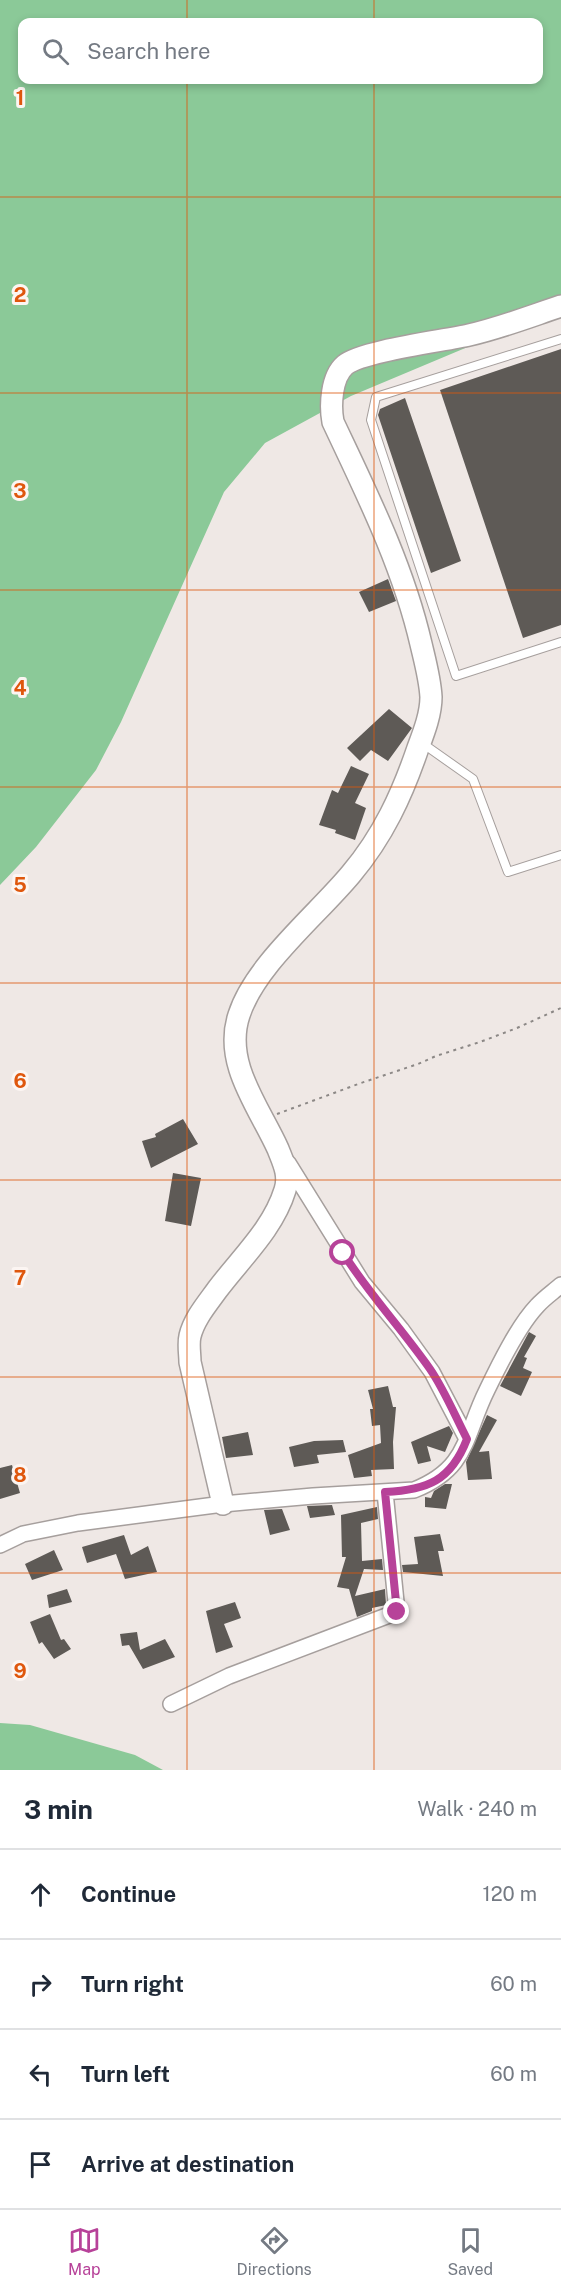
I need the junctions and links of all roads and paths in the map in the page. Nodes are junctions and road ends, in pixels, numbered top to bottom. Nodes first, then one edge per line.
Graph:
1 (561, 306) edge
2 (561, 339) edge
3 (561, 642) edge
4 (420, 742) junction
5 (561, 855) edge
6 (561, 1008) edge
7 (263, 1119) junction
8 (275, 1143) junction
9 (561, 1285) edge
10 (467, 1439) junction
11 (385, 1492) junction
12 (223, 1504) junction
13 (0, 1545) edge
14 (171, 1704) dead end

1 - 4 street
2 - 3 lane
4 - 5 lane
4 - 7 street
6 - 7 path
7 - 8 street
8 - 10 street
8 - 12 street
9 - 10 street
10 - 11 street
11 - 12 street
11 - 14 street
12 - 13 street

